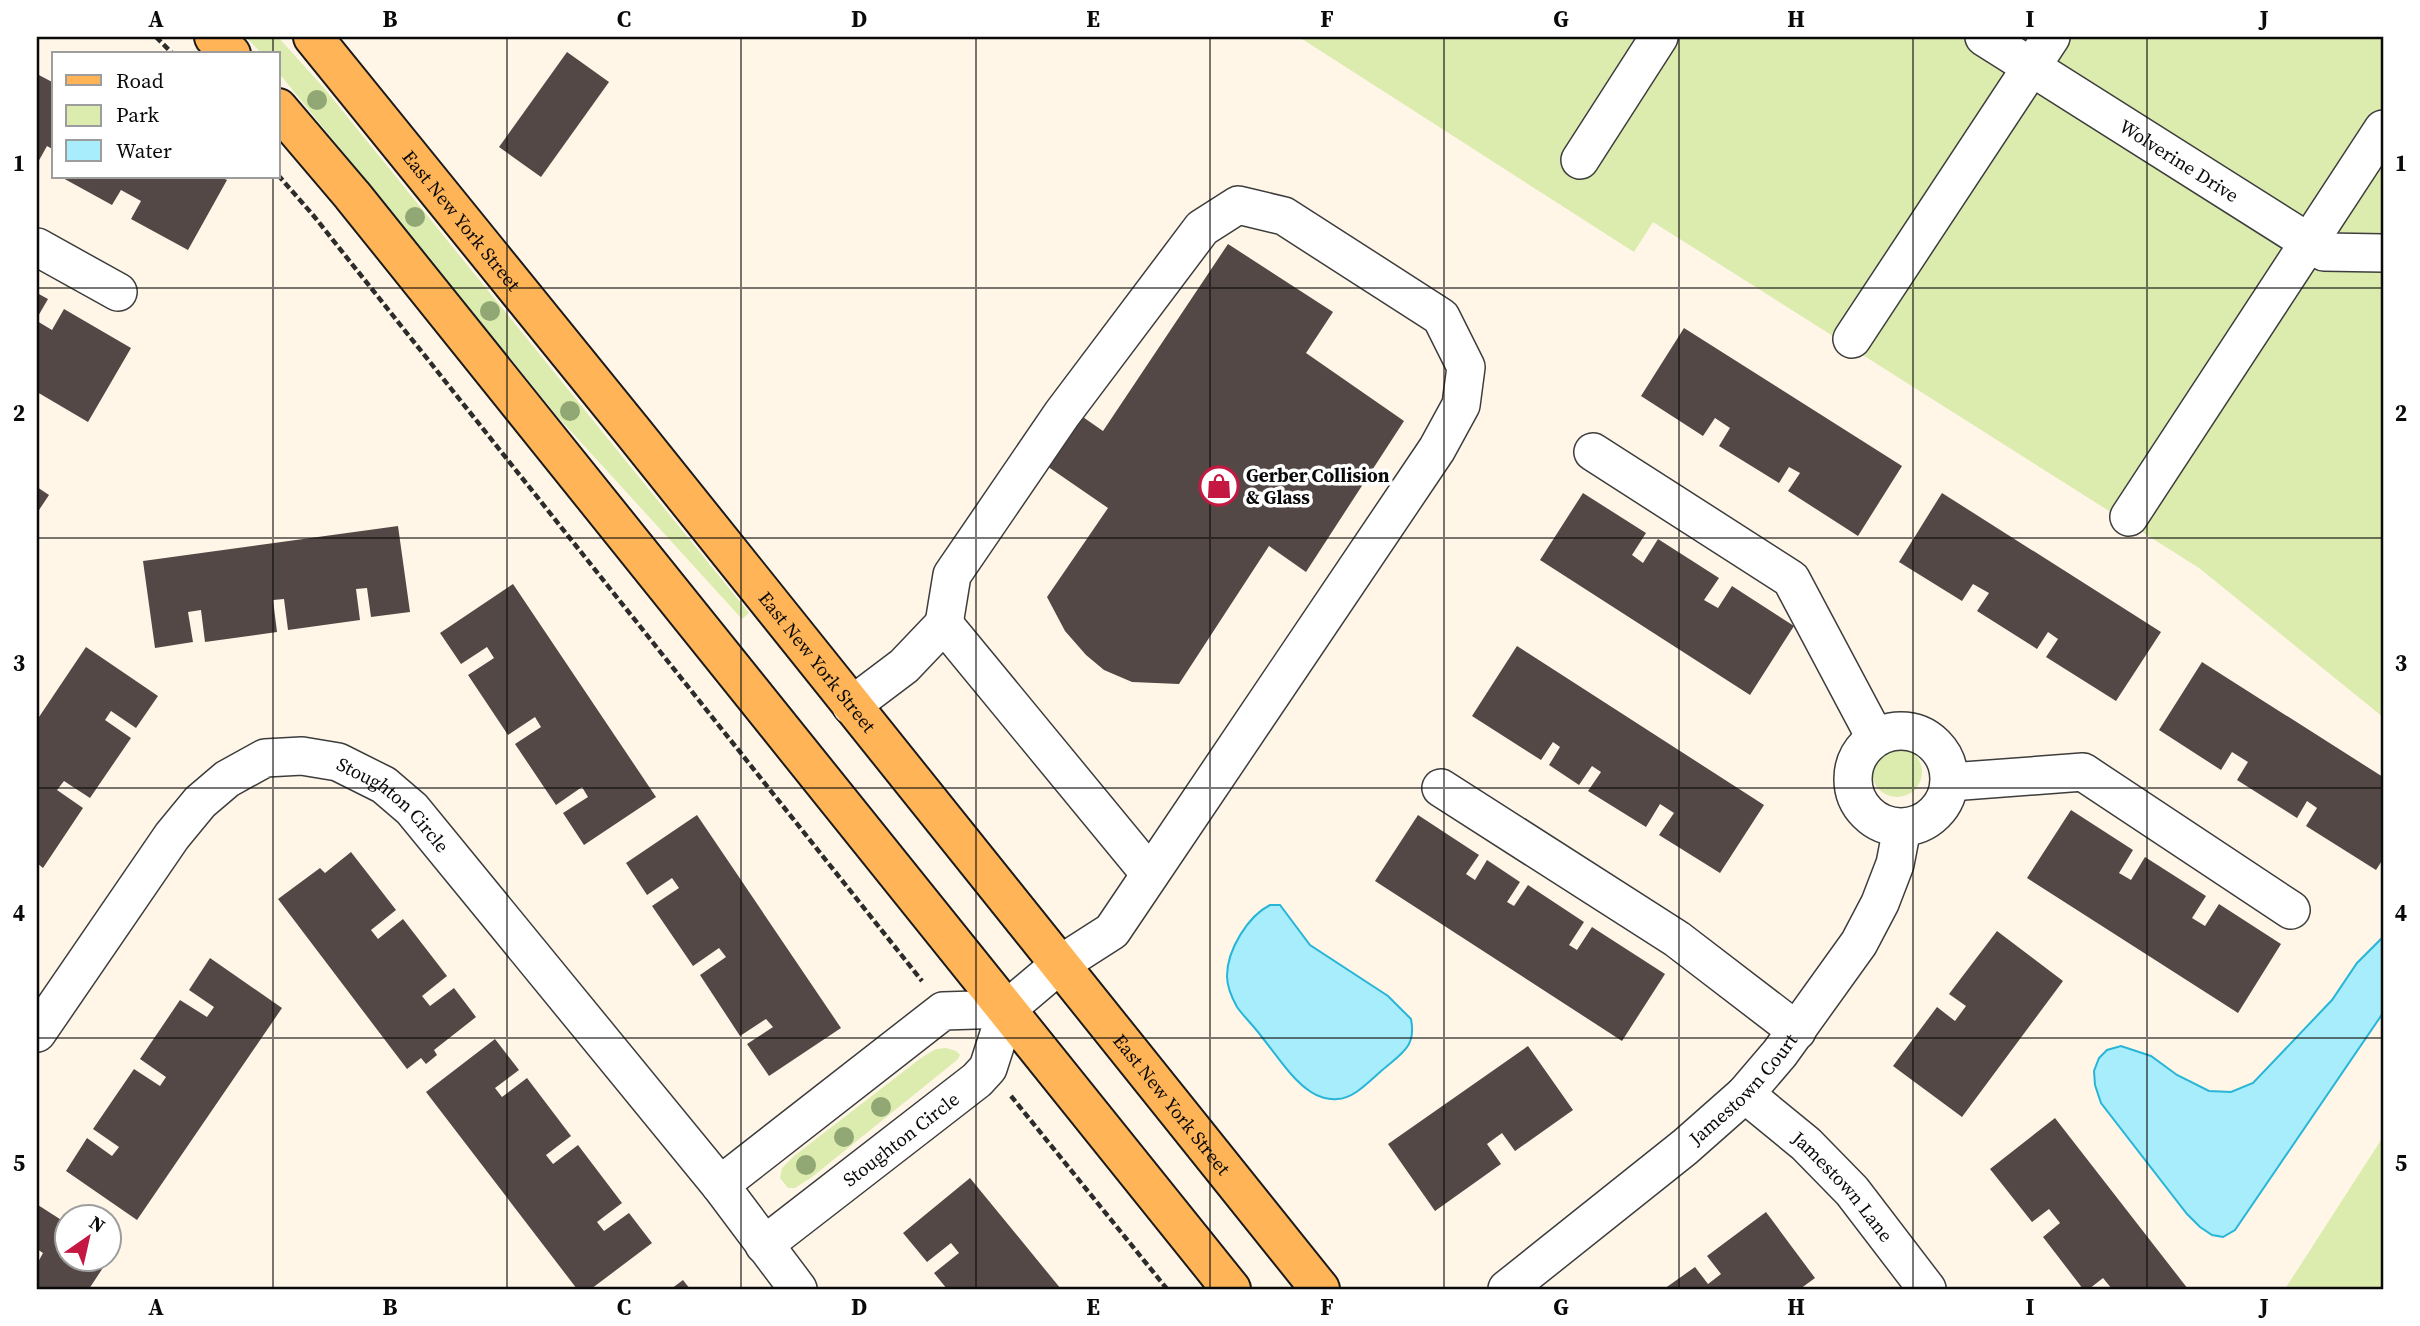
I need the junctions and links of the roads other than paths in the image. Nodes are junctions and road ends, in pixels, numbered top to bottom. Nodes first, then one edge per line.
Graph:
1 (214, 37) edge
2 (313, 37) edge
3 (1659, 37) edge
4 (1984, 37) edge
5 (2051, 37) edge
6 (228, 52) edge
7 (2031, 67) junction
8 (280, 109) edge
9 (2383, 128) edge
10 (1580, 160) dead end
11 (2309, 243) junction
12 (37, 247) edge
13 (2383, 253) edge
14 (118, 292) dead end
15 (1852, 339) dead end
16 (1593, 452) dead end
17 (2129, 517) dead end
18 (944, 624) junction
19 (851, 706) junction
20 (1875, 737) junction
21 (1950, 782) junction
22 (1441, 788) dead end
23 (1902, 828) junction
24 (1150, 874) junction
25 (2291, 910) dead end
26 (1059, 965) junction
27 (1007, 1009) junction
28 (1797, 1031) junction
29 (37, 1032) edge
30 (1745, 1094) junction
31 (720, 1185) junction
32 (764, 1245) junction
33 (799, 1289) edge
34 (1231, 1289) edge
35 (1320, 1289) edge
36 (1507, 1289) edge
37 (1927, 1289) edge

1 - 6 main road
2 - 19 main road, East New York Street
3 - 10 street
4 - 7 street, Wolverine Drive
5 - 7 street
7 - 11 street, Wolverine Drive
7 - 15 street
8 - 27 main road
9 - 11 street
11 - 13 street, Wolverine Drive
11 - 17 street
12 - 14 street
16 - 20 street
18 - 19 street
18 - 24 street
18 - 24 street
19 - 26 main road, East New York Street
20 - 21 street
20 - 23 street
21 - 23 street
21 - 25 street
22 - 28 street
23 - 28 street, Jamestown Court
24 - 26 street
26 - 27 street
26 - 35 main road, East New York Street
27 - 31 street
27 - 32 street, Stoughton Circle
27 - 34 main road
28 - 30 street, Jamestown Court
29 - 31 street, Stoughton Circle
30 - 36 street, Jamestown Court
30 - 37 street, Jamestown Lane
31 - 32 street, Stoughton Circle
32 - 33 street, Stoughton Circle

